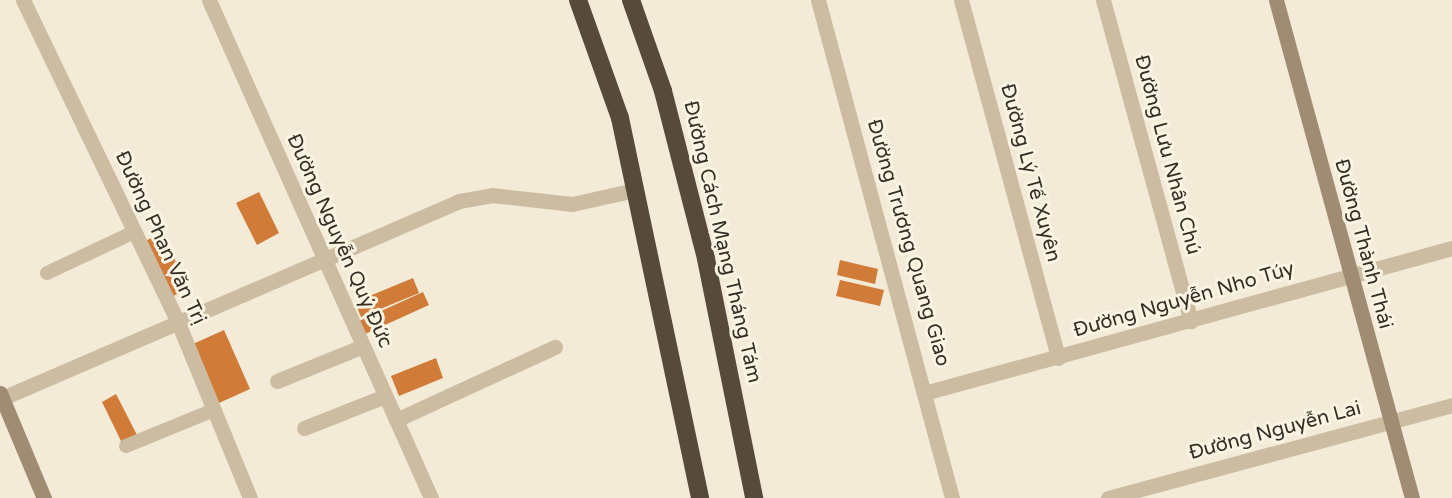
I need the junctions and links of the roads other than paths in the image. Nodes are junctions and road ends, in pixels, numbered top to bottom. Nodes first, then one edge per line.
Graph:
1 (23, 0) edge
2 (209, 0) edge
3 (578, 0) edge
4 (631, 0) edge
5 (818, 0) edge
6 (961, 0) edge
7 (1103, 0) edge
8 (1276, 0) edge
9 (635, 190) junction
10 (134, 232) junction
11 (1452, 248) edge
12 (324, 258) junction
13 (47, 273) dead end
14 (1350, 275) junction
15 (177, 320) junction
16 (1191, 321) junction
17 (363, 346) junction
18 (555, 347) dead end
19 (1058, 358) junction
20 (277, 381) dead end
21 (928, 392) junction
22 (1, 396) edge
23 (385, 396) junction
24 (1452, 405) edge
25 (214, 410) junction
26 (396, 420) junction
27 (1388, 423) junction
28 (304, 428) dead end
29 (126, 446) dead end
30 (44, 498) edge
31 (250, 498) edge
32 (430, 498) edge
33 (700, 498) edge
34 (754, 498) edge
35 (952, 498) edge
36 (1108, 498) edge
37 (1412, 498) edge

1 - 10 street, Đường Phan Văn Trị
2 - 12 street, Đường Nguyễn Quý Đức
3 - 9 highway
4 - 34 highway, Đường Cách Mạng Tháng Tám
5 - 21 street, Đường Trương Quang Giao
6 - 19 street, Đường Lý Tế Xuyên
7 - 16 street, Đường Lưu Nhân Chú
8 - 14 street, Đường Thành Thái
9 - 12 street
9 - 33 highway
10 - 13 lane
10 - 15 street, Đường Phan Văn Trị
11 - 14 street, Đường Nguyễn Nho Túy
12 - 15 street
12 - 17 street, Đường Nguyễn Quý Đức
14 - 16 street, Đường Nguyễn Nho Túy
14 - 27 street, Đường Thành Thái
15 - 22 street
15 - 25 street, Đường Phan Văn Trị
16 - 19 street, Đường Nguyễn Nho Túy
17 - 20 street
17 - 23 street, Đường Nguyễn Quý Đức
18 - 26 street
19 - 21 street, Đường Nguyễn Nho Túy
21 - 35 street, Đường Trương Quang Giao
22 - 30 street
23 - 26 street, Đường Nguyễn Quý Đức
23 - 28 street
24 - 27 street, Đường Nguyễn Lai
25 - 29 lane
25 - 31 street, Đường Phan Văn Trị
26 - 32 street, Đường Nguyễn Quý Đức
27 - 36 street, Đường Nguyễn Lai
27 - 37 street, Đường Thành Thái

